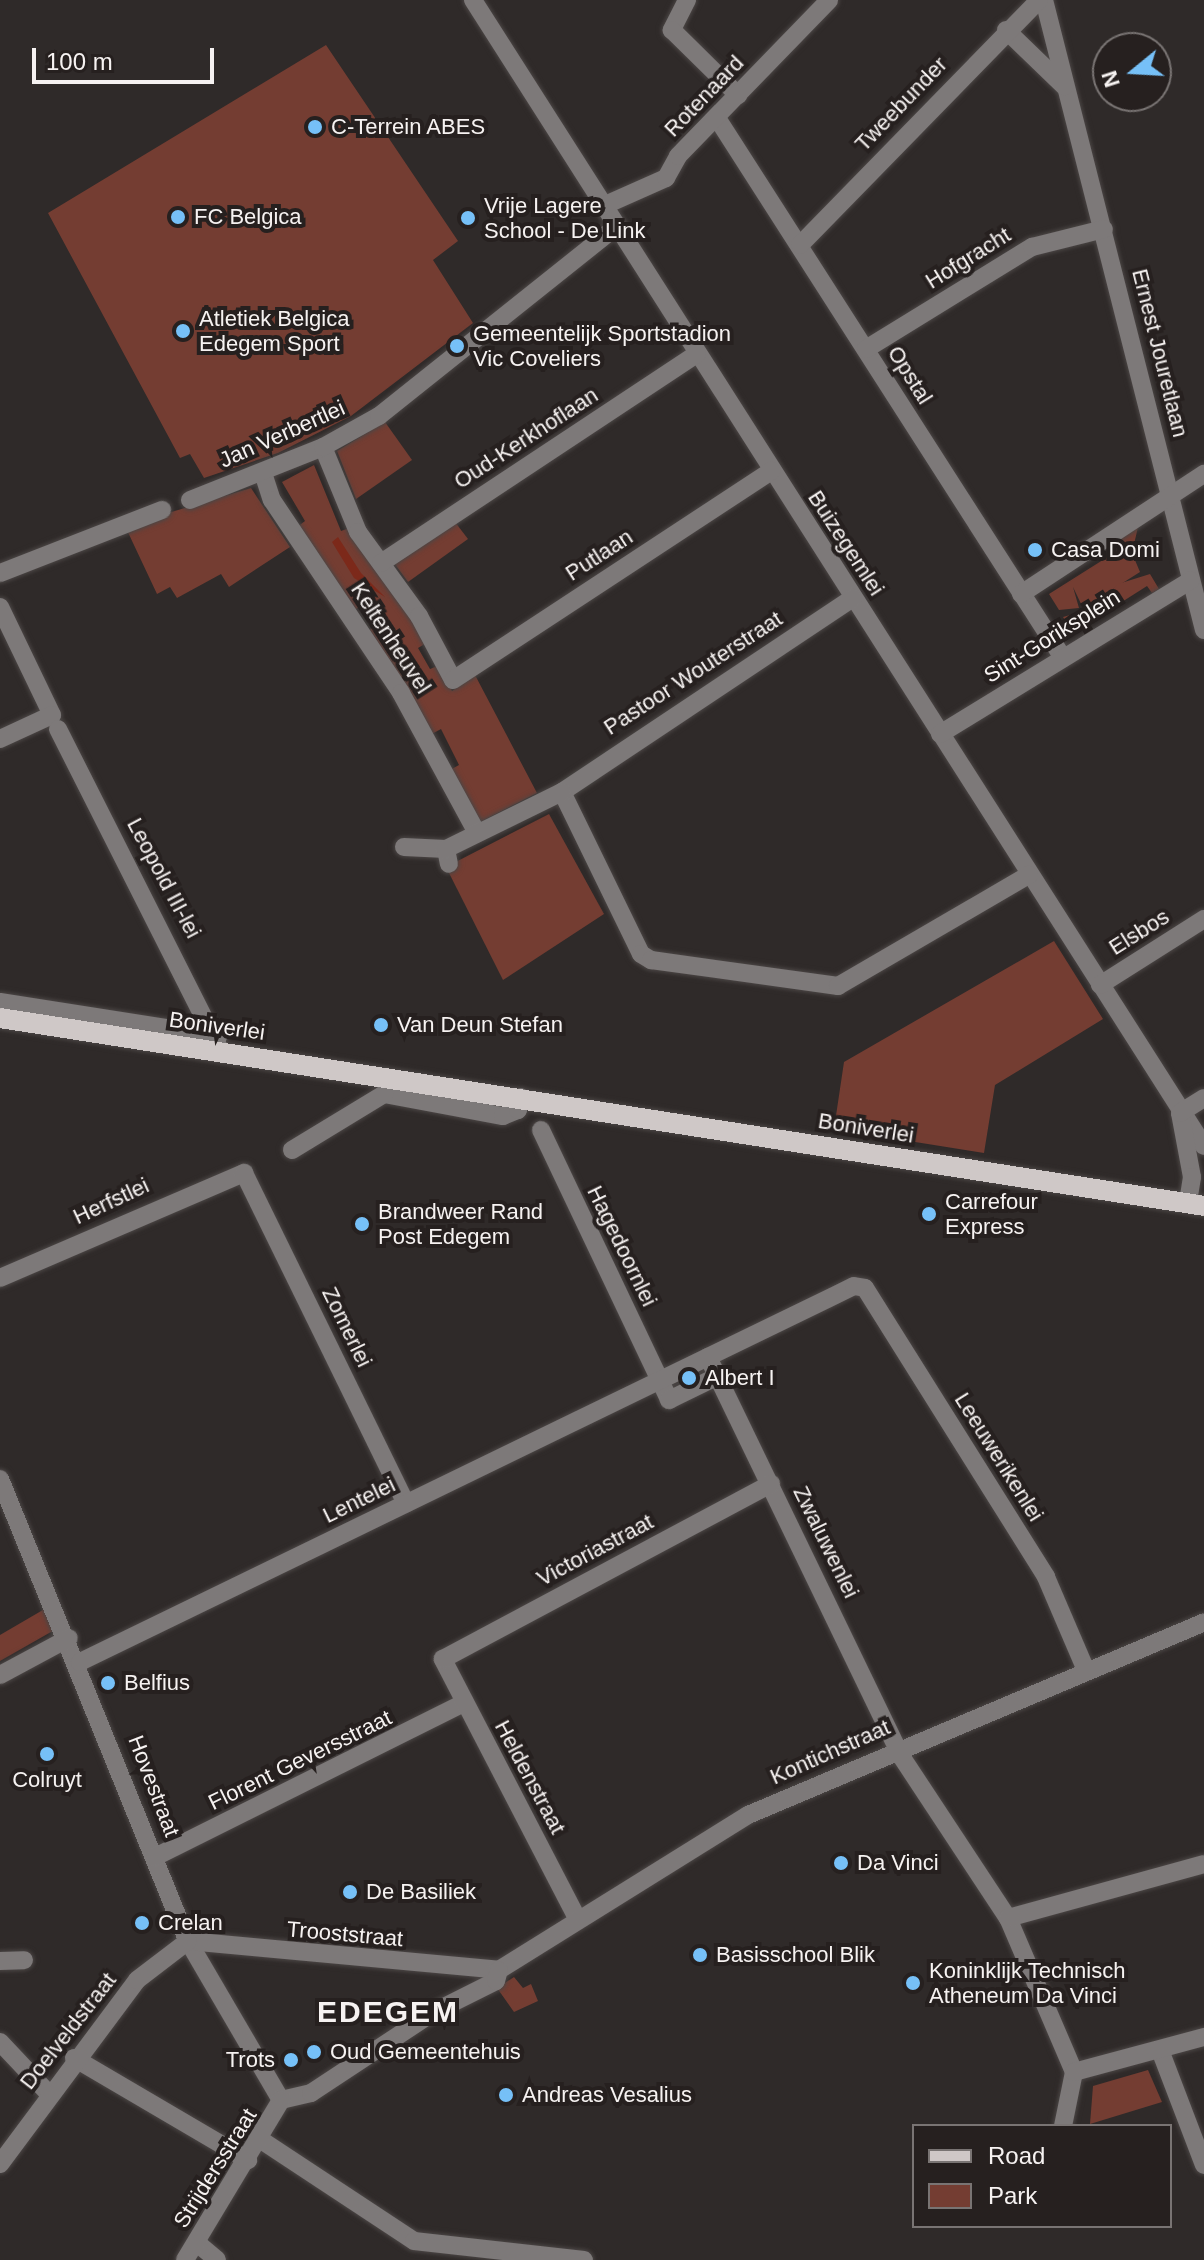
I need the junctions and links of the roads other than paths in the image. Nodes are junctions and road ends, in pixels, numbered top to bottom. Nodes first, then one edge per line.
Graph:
1 (473, 0) edge
2 (687, 0) edge
3 (829, 0) edge
4 (1042, 0) edge
5 (1006, 30) junction
6 (1066, 88) junction
7 (738, 95) junction
8 (717, 118) junction
9 (603, 206) junction
10 (616, 227) junction
11 (1104, 229) junction
12 (800, 245) junction
13 (866, 349) junction
14 (697, 354) junction
15 (323, 447) junction
16 (771, 471) junction
17 (263, 473) junction
18 (1204, 474) edge
19 (1171, 496) junction
20 (190, 500) dead end
21 (162, 510) dead end
22 (381, 563) junction
23 (0, 573) edge
24 (1191, 580) junction
25 (1021, 594) junction
26 (853, 598) junction
27 (0, 607) edge
28 (1204, 630) edge
29 (1063, 658) junction
30 (453, 680) joint
31 (55, 722) junction
32 (940, 734) junction
33 (0, 739) edge
34 (562, 792) junction
35 (477, 833) junction
36 (404, 847) dead end
37 (1029, 875) junction
38 (1204, 919) edge
39 (1100, 985) junction
40 (0, 1002) edge
41 (0, 1018) edge
42 (220, 1044) junction
43 (381, 1073) junction
44 (384, 1094) junction
45 (521, 1097) junction
46 (1204, 1098) edge
47 (1180, 1113) junction
48 (541, 1130) dead end
49 (1204, 1146) edge
50 (292, 1150) dead end
51 (244, 1173) joint
52 (1196, 1204) edge
53 (0, 1278) edge
54 (854, 1286) joint
55 (708, 1357) junction
56 (718, 1376) junction
57 (661, 1381) junction
58 (0, 1479) edge
59 (771, 1484) junction
60 (406, 1503) junction
61 (1204, 1622) edge
62 (69, 1638) junction
63 (443, 1659) joint
64 (80, 1662) junction
65 (1085, 1668) junction
66 (0, 1675) edge
67 (464, 1703) junction
68 (897, 1749) junction
69 (155, 1857) junction
70 (1204, 1864) edge
71 (577, 1918) junction
72 (1008, 1918) junction
73 (188, 1941) junction
74 (24, 1960) dead end
75 (0, 1961) edge
76 (499, 1970) junction
77 (1204, 2037) edge
78 (0, 2042) edge
79 (1160, 2050) junction
80 (74, 2058) junction
81 (1074, 2072) junction
82 (48, 2093) junction
83 (281, 2100) junction
84 (1063, 2124) edge
85 (1179, 2128) edge
86 (261, 2140) junction
87 (248, 2160) junction
88 (0, 2164) edge
89 (1204, 2165) edge
90 (197, 2243) junction
91 (185, 2260) edge
92 (217, 2260) edge
93 (584, 2260) edge

1 - 9 street, Buizegemlei
2 - 7 street
3 - 7 street, Rotenaard
4 - 5 street, Tweebunder
4 - 6 street, Ernest Jouretlaan
5 - 6 street
5 - 12 street, Tweebunder
6 - 11 street, Ernest Jouretlaan
7 - 8 street, Rotenaard
8 - 9 street, Rotenaard
8 - 12 street, Opstal
9 - 10 street, Buizegemlei
10 - 14 street, Buizegemlei
10 - 15 street, Jan Verbertlei
11 - 13 street, Hofgracht
11 - 19 street, Ernest Jouretlaan
12 - 13 street, Opstal
13 - 25 street, Opstal
14 - 16 street, Buizegemlei
14 - 22 street, Oud-Kerkhoflaan
15 - 17 street, Jan Verbertlei
15 - 22 street, Keltenheuvel
16 - 26 street, Buizegemlei
16 - 30 street, Putlaan
17 - 20 street, Jan Verbertlei
17 - 35 street, Keltenheuvel
18 - 19 street
19 - 24 street, Ernest Jouretlaan
19 - 25 street
21 - 23 street
22 - 30 street, Keltenheuvel
24 - 28 street, Ernest Jouretlaan
24 - 29 street, Sint-Goriksplein
25 - 29 street, Opstal
26 - 32 street, Buizegemlei
26 - 34 street, Pastoor Wouterstraat
27 - 31 street, Leopold III-lei
29 - 32 street, Sint-Goriksplein
31 - 33 street
31 - 42 street, Leopold III-lei
32 - 37 street, Buizegemlei
34 - 35 street
34 - 37 street
35 - 36 street
37 - 39 street, Buizegemlei
38 - 39 street, Elsbos
39 - 47 street, Buizegemlei
40 - 42 street, Boniverlei
41 - 42 main road, Boniverlei
42 - 43 main road, Boniverlei
43 - 44 street
43 - 45 main road, Boniverlei
44 - 45 street
44 - 50 street
45 - 52 main road, Boniverlei
46 - 47 street
47 - 49 street, Buizegemlei
47 - 52 street, Buizegemlei
48 - 57 street, Hagedoornlei
51 - 53 street, Herfstlei
51 - 60 street, Zomerlei
54 - 55 street, Lentelei
54 - 65 street, Leeuwerikenlei
55 - 56 street, Zwaluwenlei
55 - 57 street, Lentelei
56 - 57 street
56 - 59 street, Zwaluwenlei
57 - 60 street, Lentelei
58 - 62 street, Hovestraat
59 - 63 street, Victoriastraat
59 - 68 street, Zwaluwenlei
60 - 64 street, Lentelei
61 - 65 street, Kontichstraat
62 - 64 street, Hovestraat
62 - 66 street
63 - 67 street, Heldenstraat
64 - 69 street, Hovestraat
65 - 68 street, Kontichstraat
67 - 69 street, Florent Geversstraat
67 - 71 street, Heldenstraat
68 - 71 street, Kontichstraat
68 - 72 street, Zwaluwenlei
69 - 73 street, Hovestraat
70 - 72 street
71 - 76 street, Kontichstraat
72 - 81 street, Zwaluwenlei
73 - 76 street, Trooststraat
73 - 80 street, Doelveldstraat
73 - 83 street, Hovestraat
74 - 75 street
76 - 83 street, Kontichstraat
77 - 79 street
78 - 82 street
79 - 81 street
79 - 85 street
80 - 82 street, Doelveldstraat
80 - 87 street
81 - 84 street
82 - 88 street, Doelveldstraat
83 - 86 street, Strijdersstraat
85 - 89 street
86 - 87 street, Strijdersstraat
86 - 93 street
87 - 90 street, Strijdersstraat
90 - 91 street, Strijdersstraat
90 - 92 street

